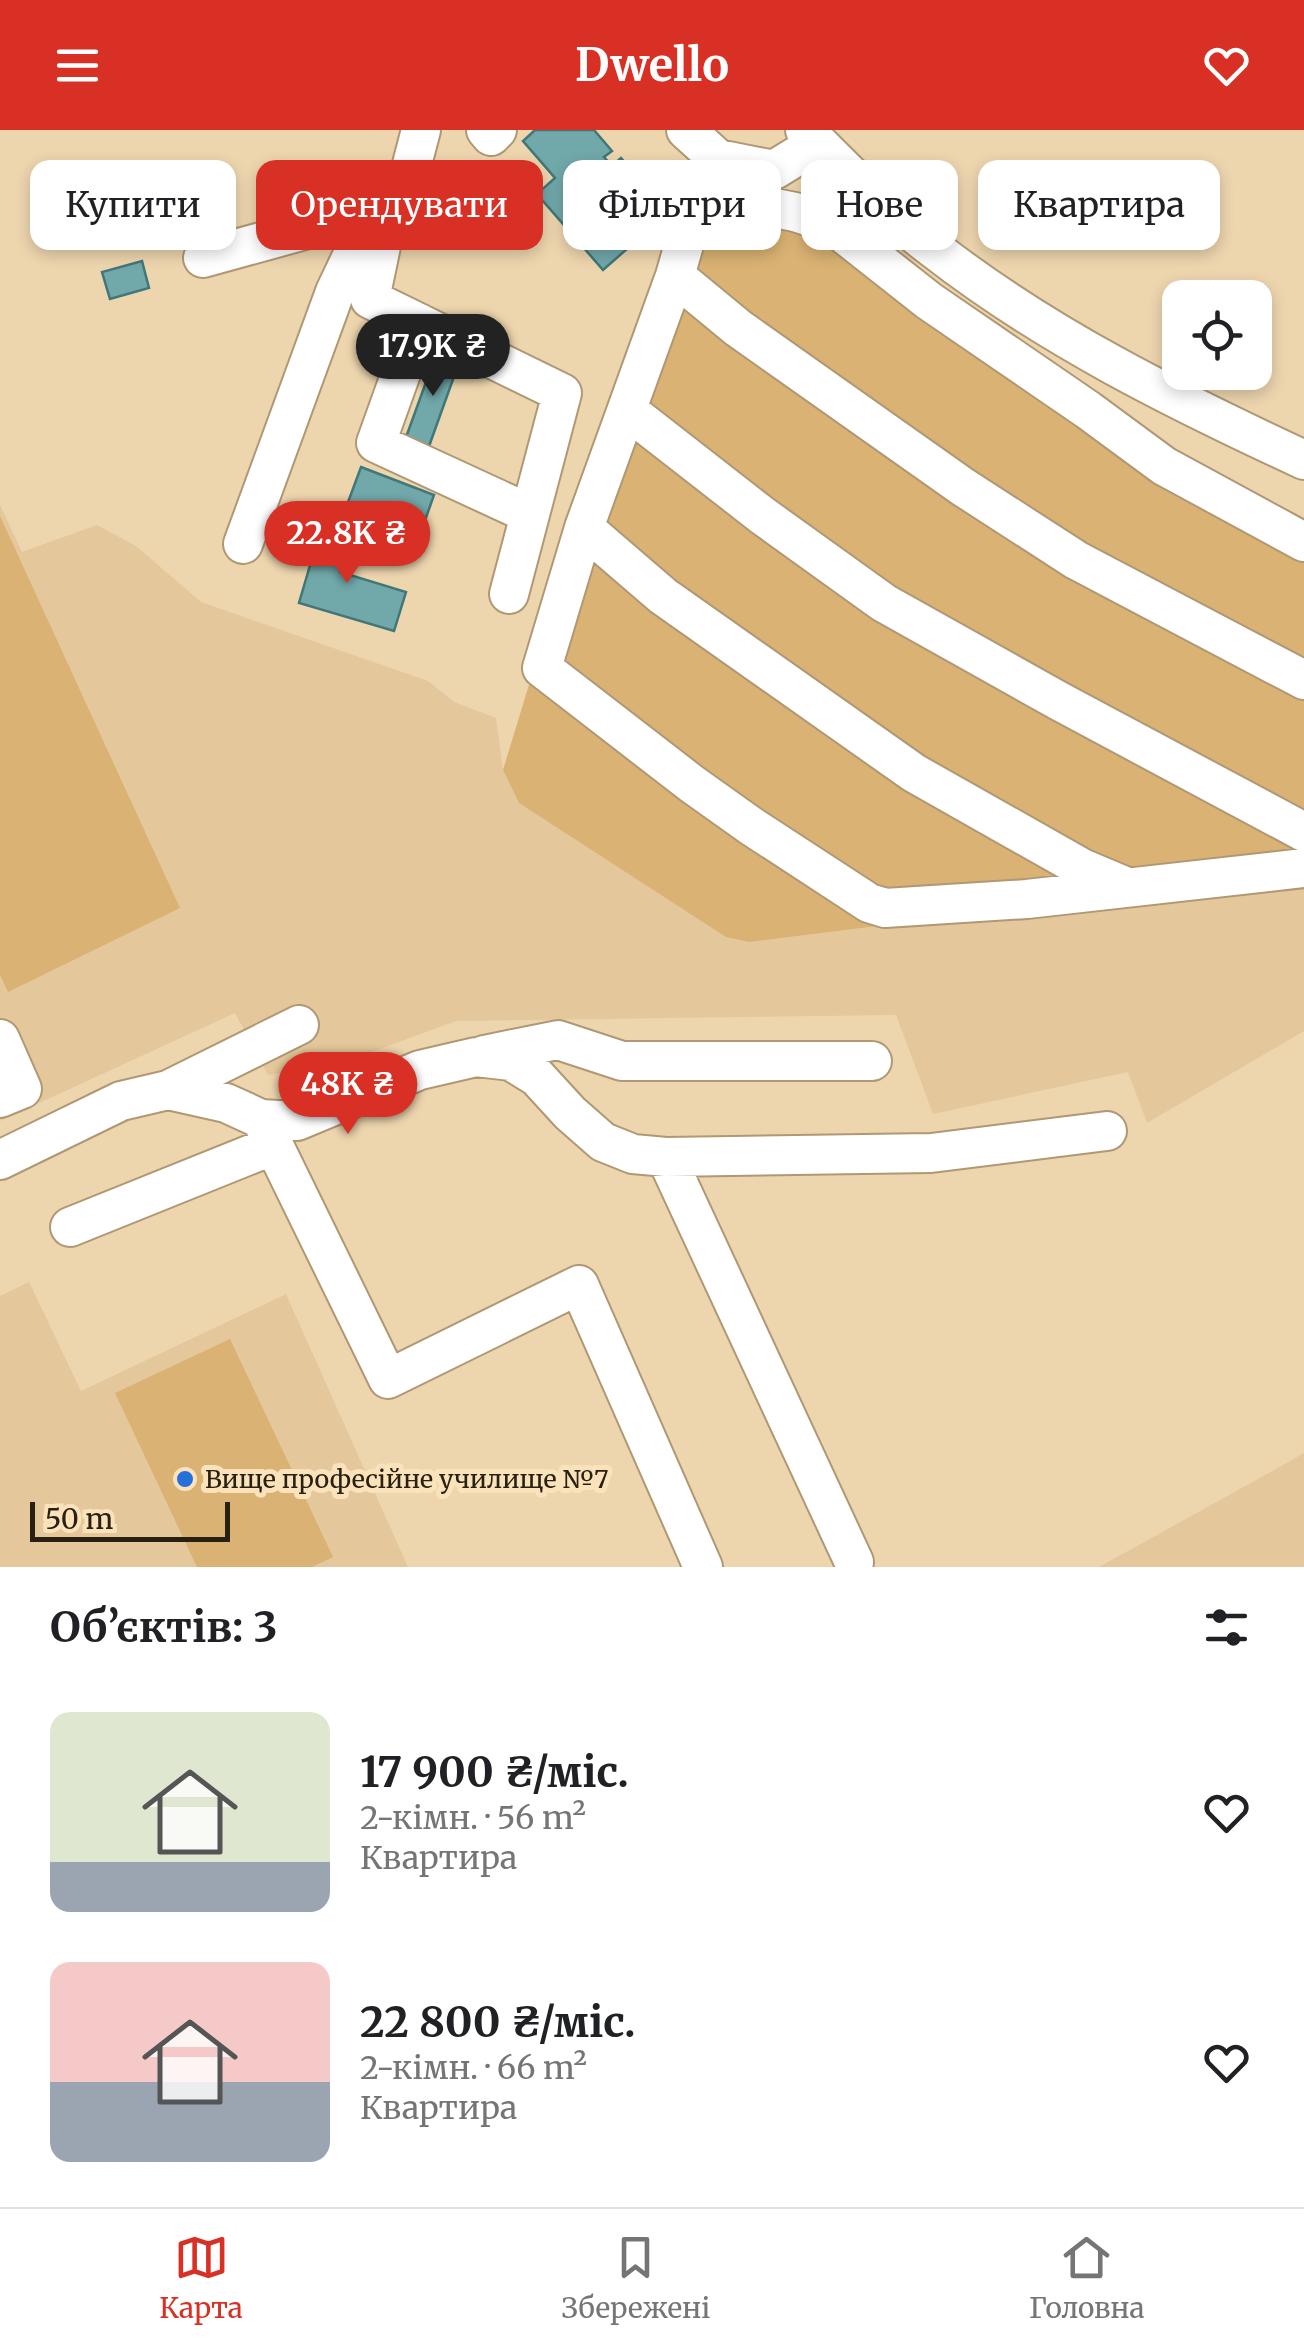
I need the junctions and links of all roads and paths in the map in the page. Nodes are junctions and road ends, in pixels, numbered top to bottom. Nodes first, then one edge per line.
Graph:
1 (421, 130) edge
2 (486, 130) edge
3 (497, 130) edge
4 (686, 130) edge
5 (812, 136) edge
6 (413, 160) edge
7 (256, 243) edge
8 (356, 250) edge
9 (380, 250) edge
10 (203, 258) dead end
11 (676, 276) junction
12 (419, 324) junction
13 (627, 410) junction
14 (1304, 460) edge
15 (530, 514) junction
16 (584, 528) junction
17 (1304, 542) edge
18 (242, 544) dead end
19 (509, 594) dead end
20 (1304, 680) edge
21 (1304, 832) edge
22 (1304, 868) edge
23 (1127, 887) junction
24 (299, 1025) dead end
25 (0, 1039) edge
26 (476, 1057) junction
27 (872, 1060) dead end
28 (168, 1090) junction
29 (0, 1098) edge
30 (1107, 1131) dead end
31 (268, 1132) junction
32 (666, 1157) junction
33 (0, 1160) edge
34 (70, 1227) dead end
35 (854, 1562) dead end
36 (703, 1567) edge

1 - 6 street
2 - 3 street
4 - 5 street
5 - 14 street
7 - 10 street
8 - 18 street
9 - 12 street
11 - 13 street
11 - 17 street
11 - 20 street
12 - 15 street
12 - 15 street
13 - 16 street
13 - 21 street
15 - 19 street
16 - 23 street
16 - 23 street
22 - 23 street
24 - 28 street
25 - 29 street
26 - 27 street
26 - 31 street
26 - 32 street
28 - 31 street
28 - 33 street
30 - 32 street
31 - 34 street
31 - 36 street
32 - 35 street

